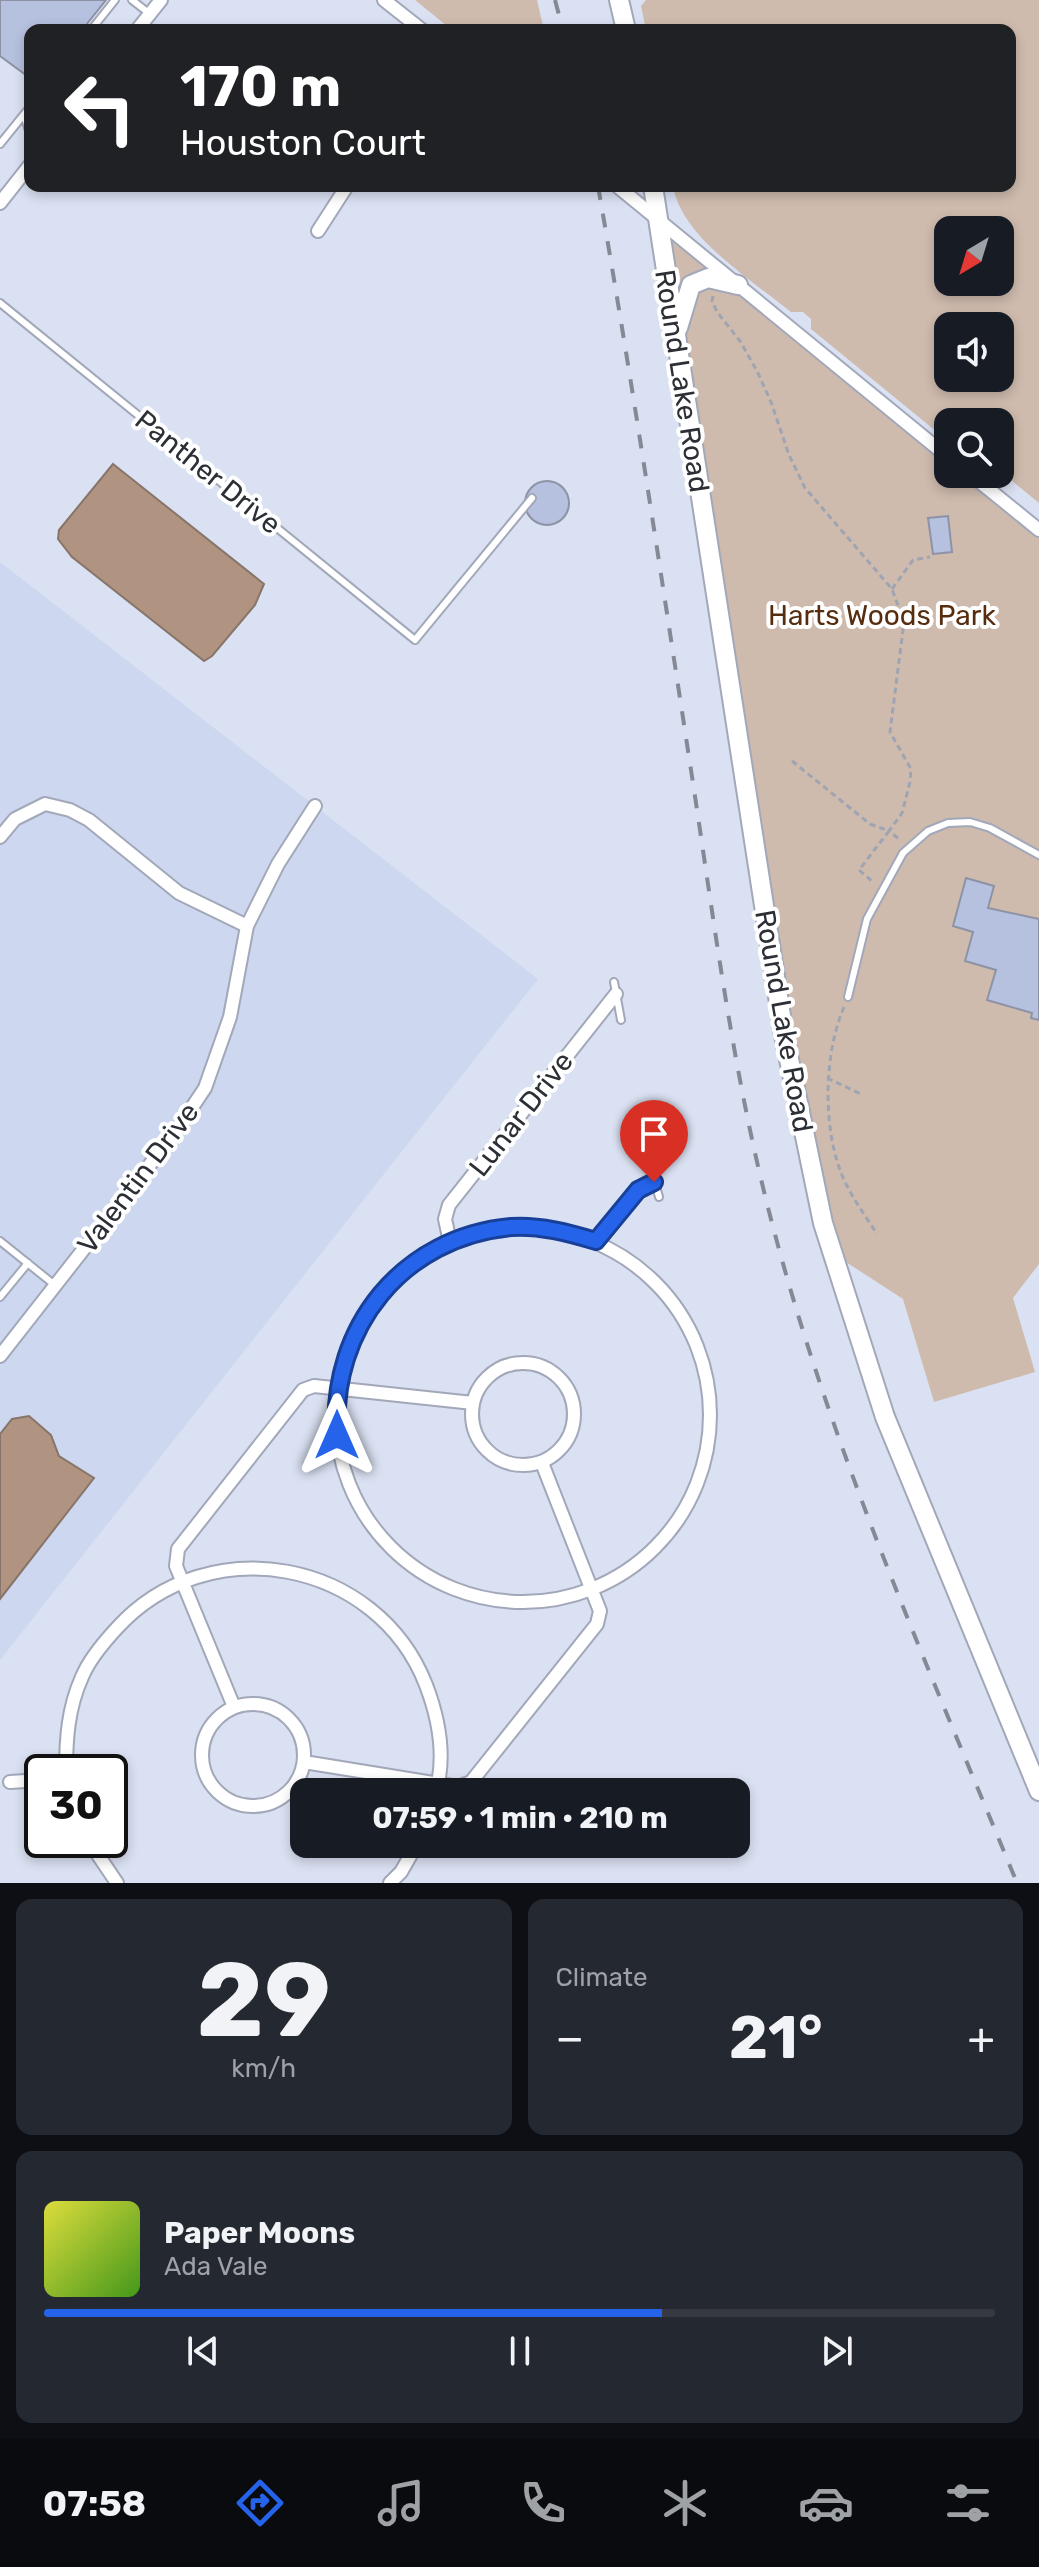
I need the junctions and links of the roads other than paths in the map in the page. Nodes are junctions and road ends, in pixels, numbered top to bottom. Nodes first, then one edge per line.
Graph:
1 (115, 0) edge
2 (132, 0) edge
3 (161, 0) edge
4 (384, 0) edge
5 (619, 0) edge
6 (150, 14) junction
7 (96, 24) edge
8 (142, 24) edge
9 (414, 24) edge
10 (625, 24) edge
11 (24, 117) edge
12 (0, 144) edge
13 (24, 173) edge
14 (343, 192) edge
15 (625, 192) edge
16 (654, 192) edge
17 (0, 203) edge
18 (656, 217) junction
19 (318, 231) dead end
20 (738, 285) junction
21 (0, 303) edge
22 (675, 338) junction
23 (934, 446) edge
24 (987, 488) edge
25 (532, 498) dead end
26 (1039, 530) edge
27 (315, 806) dead end
28 (0, 837) edge
29 (1039, 855) edge
30 (247, 926) junction
31 (615, 988) joint
32 (848, 997) road end
33 (621, 1020) dead end
34 (650, 1166) dead end
35 (654, 1182) junction
36 (659, 1197) dead end
37 (0, 1241) edge
38 (596, 1241) junction
39 (450, 1242) junction
40 (28, 1263) junction
41 (56, 1286) junction
42 (0, 1297) edge
43 (0, 1356) edge
44 (338, 1389) junction
45 (473, 1403) junction
46 (542, 1463) junction
47 (183, 1583) junction
48 (593, 1591) junction
49 (234, 1707) junction
50 (67, 1754) edge
51 (304, 1762) junction
52 (386, 1778) edge
53 (438, 1778) edge
54 (474, 1778) edge
55 (24, 1781) edge
56 (10, 1782) dead end
57 (1039, 1791) edge
58 (100, 1858) edge
59 (409, 1858) edge
60 (117, 1883) edge
61 (390, 1883) edge

1 - 7 lane
2 - 6 lane
3 - 6 street
4 - 9 street
5 - 10 main road
6 - 8 street
11 - 12 lane
13 - 17 street
14 - 19 street
15 - 18 street
16 - 18 main road, Round Lake Road
18 - 20 street
18 - 22 main road, Round Lake Road
20 - 22 main road
20 - 23 street
21 - 25 lane, Panther Drive
22 - 57 main road, Round Lake Road
24 - 26 street
27 - 30 street, Valentin Drive
28 - 30 street
29 - 32 lane
30 - 41 street, Valentin Drive
31 - 33 lane
31 - 39 street, Lunar Drive
34 - 35 lane
35 - 36 lane
35 - 38 street
37 - 40 lane
38 - 39 street
38 - 48 street
39 - 44 street
40 - 41 lane
40 - 42 lane
41 - 43 street, Valentin Drive
44 - 45 street
44 - 47 street
44 - 48 street
45 - 46 street
45 - 46 street
46 - 48 street
47 - 49 street
47 - 50 street
47 - 53 street
48 - 54 street
49 - 51 street
49 - 51 street
51 - 52 street
55 - 56 street
58 - 60 street
59 - 61 street

